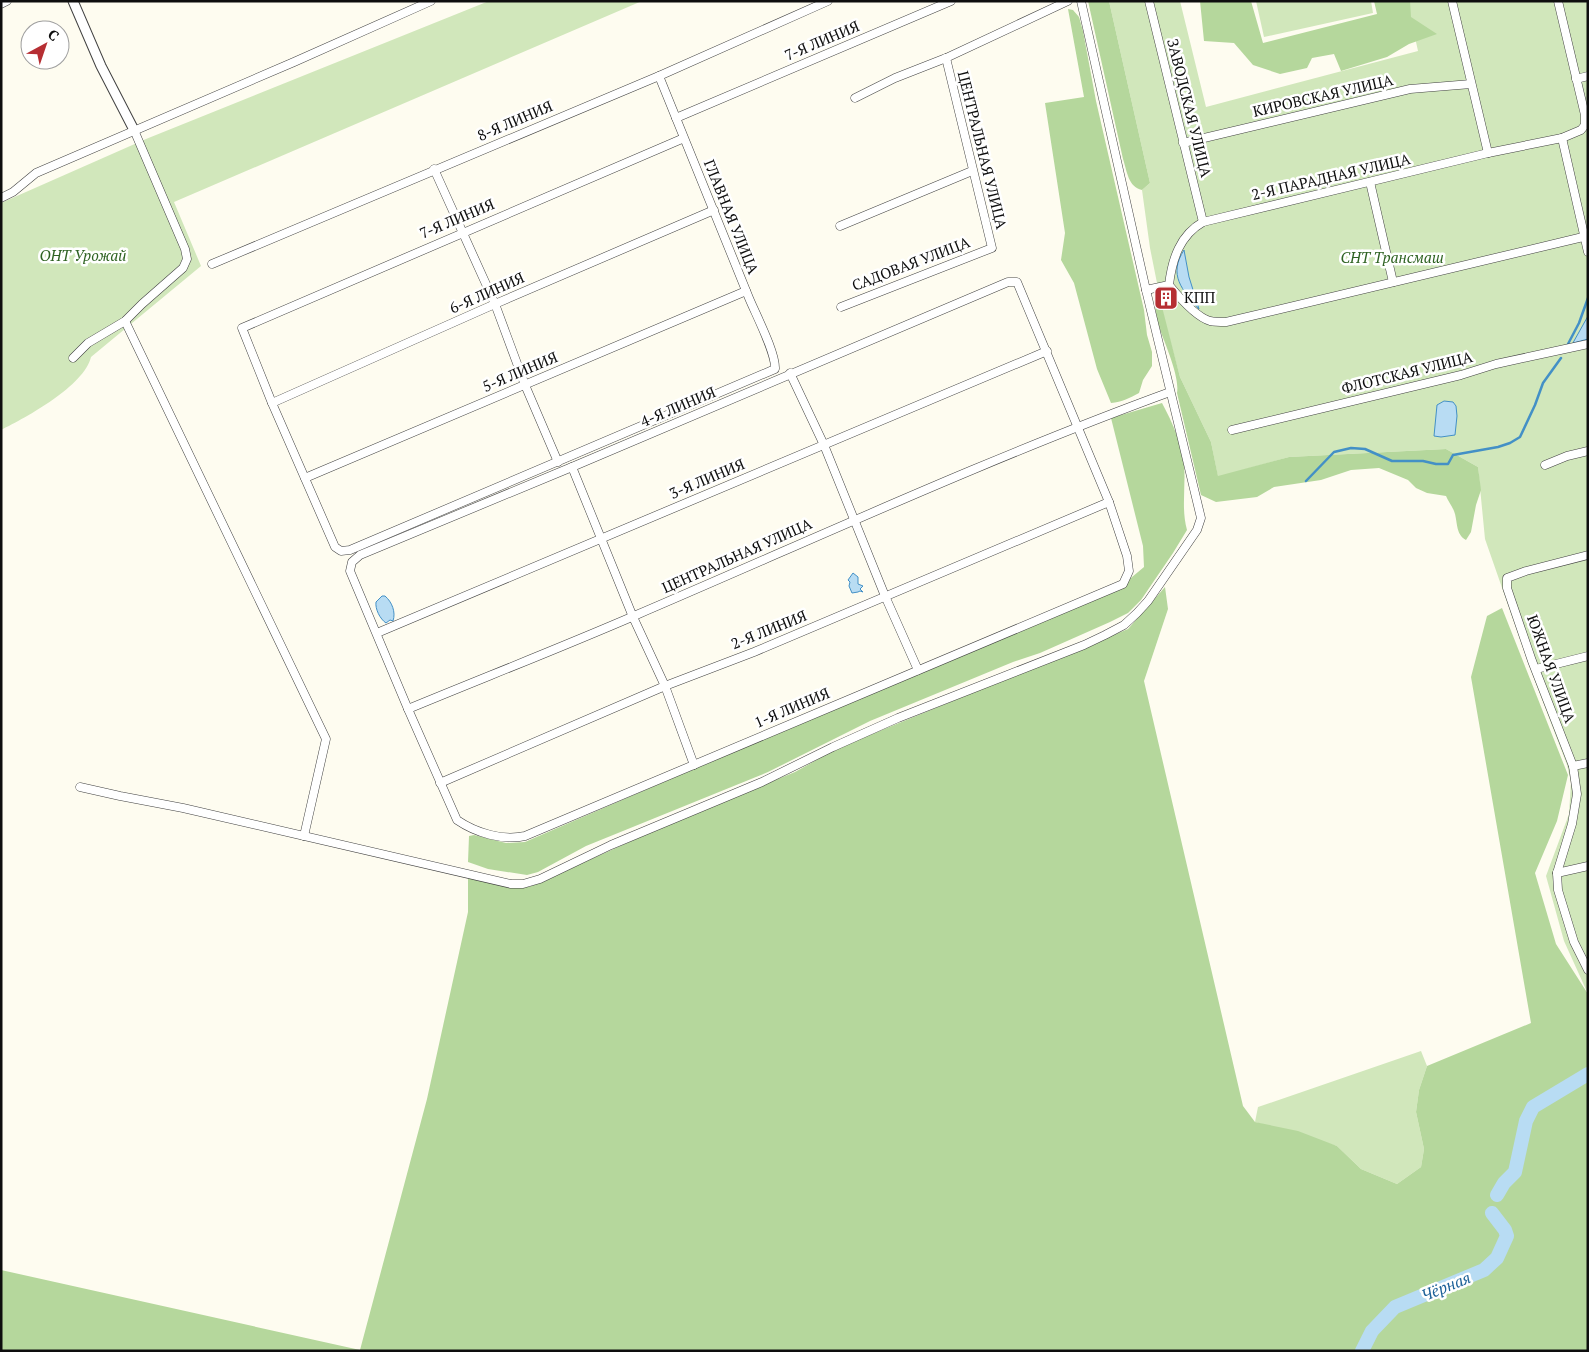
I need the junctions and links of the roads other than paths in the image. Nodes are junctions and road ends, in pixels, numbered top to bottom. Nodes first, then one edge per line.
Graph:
1 (6, 1) edge
2 (72, 1) edge
3 (431, 1) edge
4 (828, 1) edge
5 (952, 1) edge
6 (1068, 1) edge
7 (1081, 1) edge
8 (1149, 1) edge
9 (1452, 1) edge
10 (1558, 1) edge
11 (1, 4) edge
12 (946, 58) junction
13 (659, 76) junction
14 (1588, 76) edge
15 (1576, 79) junction
16 (1471, 84) junction
17 (855, 98) dead end
18 (676, 118) junction
19 (134, 130) junction
20 (684, 138) junction
21 (1562, 138) junction
22 (1183, 143) junction
23 (1488, 153) junction
24 (434, 169) junction
25 (972, 172) junction
26 (1370, 182) junction
27 (1, 198) edge
28 (714, 210) junction
29 (1203, 222) junction
30 (840, 226) dead end
31 (463, 232) junction
32 (1583, 237) junction
33 (992, 248) joint
34 (1588, 252) edge
35 (212, 264) dead end
36 (1394, 282) junction
37 (1169, 285) junction
38 (1146, 290) junction
39 (746, 291) junction
40 (495, 304) junction
41 (841, 307) dead end
42 (125, 322) junction
43 (1588, 344) edge
44 (1047, 351) junction
45 (73, 358) dead end
46 (790, 373) junction
47 (525, 385) junction
48 (1170, 392) junction
49 (272, 404) junction
50 (1078, 428) junction
51 (1232, 430) dead end
52 (824, 446) junction
53 (1588, 451) edge
54 (558, 462) junction
55 (1546, 465) dead end
56 (572, 467) junction
57 (305, 478) junction
58 (1108, 502) junction
59 (855, 520) junction
60 (600, 538) junction
61 (1588, 555) edge
62 (885, 596) junction
63 (633, 617) junction
64 (377, 633) junction
65 (1588, 656) edge
66 (1536, 669) junction
67 (918, 670) junction
68 (665, 686) junction
69 (408, 709) junction
70 (1588, 763) edge
71 (694, 765) junction
72 (1573, 766) junction
73 (440, 783) junction
74 (80, 787) dead end
75 (304, 836) junction
76 (1588, 866) edge
77 (1557, 873) junction
78 (1588, 970) edge

1 - 11 street
2 - 19 street
3 - 19 street
4 - 13 street, 8-Я ЛИНИЯ
5 - 18 street, 7-Я ЛИНИЯ
6 - 12 street
7 - 38 street
8 - 22 street, ЗАВОДСКАЯ УЛИЦА
9 - 16 street
10 - 15 street
12 - 17 street
12 - 25 street, ЦЕНТРАЛЬНАЯ УЛИЦА
13 - 18 street, ГЛАВНАЯ УЛИЦА
13 - 24 street, 8-Я ЛИНИЯ
14 - 15 street
15 - 21 street, 2-Я ПАРАДНАЯ УЛИЦА
16 - 22 street, КИРОВСКАЯ УЛИЦА
16 - 23 street
18 - 20 street, ГЛАВНАЯ УЛИЦА
19 - 27 street
19 - 42 street
20 - 28 street, ГЛАВНАЯ УЛИЦА
20 - 31 street, 7-Я ЛИНИЯ
21 - 23 street, 2-Я ПАРАДНАЯ УЛИЦА
21 - 32 street
22 - 29 street, ЗАВОДСКАЯ УЛИЦА
23 - 26 street, 2-Я ПАРАДНАЯ УЛИЦА
24 - 31 street
24 - 35 street, 8-Я ЛИНИЯ
25 - 30 street
25 - 33 street, ЦЕНТРАЛЬНАЯ УЛИЦА
26 - 29 street, 2-Я ПАРАДНАЯ УЛИЦА
26 - 36 street
28 - 39 street, ГЛАВНАЯ УЛИЦА
28 - 40 street, 6-Я ЛИНИЯ
29 - 37 street, 2-Я ПАРАДНАЯ УЛИЦА
31 - 40 street
31 - 49 street, 7-Я ЛИНИЯ
32 - 34 street
32 - 36 street
33 - 41 street, САДОВАЯ УЛИЦА
36 - 37 street
37 - 38 street
38 - 48 street
39 - 47 street, 5-Я ЛИНИЯ
39 - 54 street, ГЛАВНАЯ УЛИЦА
40 - 47 street
40 - 49 street, 6-Я ЛИНИЯ
42 - 45 street
42 - 75 street
43 - 51 street, ФЛОТСКАЯ УЛИЦА
44 - 46 street, 4-Я ЛИНИЯ
44 - 50 street
44 - 52 street, 3-Я ЛИНИЯ
46 - 52 street
46 - 56 street, 4-Я ЛИНИЯ
47 - 54 street
47 - 57 street, 5-Я ЛИНИЯ
48 - 50 street, ЦЕНТРАЛЬНАЯ УЛИЦА
48 - 75 street
49 - 57 street
50 - 58 street
50 - 59 street, ЦЕНТРАЛЬНАЯ УЛИЦА
52 - 59 street
52 - 60 street, 3-Я ЛИНИЯ
53 - 55 street
54 - 57 street
56 - 60 street
56 - 64 street, 4-Я ЛИНИЯ
58 - 62 street, 2-Я ЛИНИЯ
58 - 67 street, 1-Я ЛИНИЯ
59 - 62 street
59 - 63 street, ЦЕНТРАЛЬНАЯ УЛИЦА
60 - 63 street
60 - 64 street, 3-Я ЛИНИЯ
61 - 66 street, ЮЖНАЯ УЛИЦА
62 - 67 street
62 - 68 street, 2-Я ЛИНИЯ
63 - 68 street
63 - 69 street, ЦЕНТРАЛЬНАЯ УЛИЦА
64 - 69 street
65 - 66 street
66 - 72 street, ЮЖНАЯ УЛИЦА
67 - 71 street, 1-Я ЛИНИЯ
68 - 71 street
68 - 73 street, 2-Я ЛИНИЯ
69 - 73 street
70 - 72 street
71 - 73 street, 1-Я ЛИНИЯ
72 - 77 street, ЮЖНАЯ УЛИЦА
74 - 75 street
76 - 77 street
77 - 78 street, ЮЖНАЯ УЛИЦА

